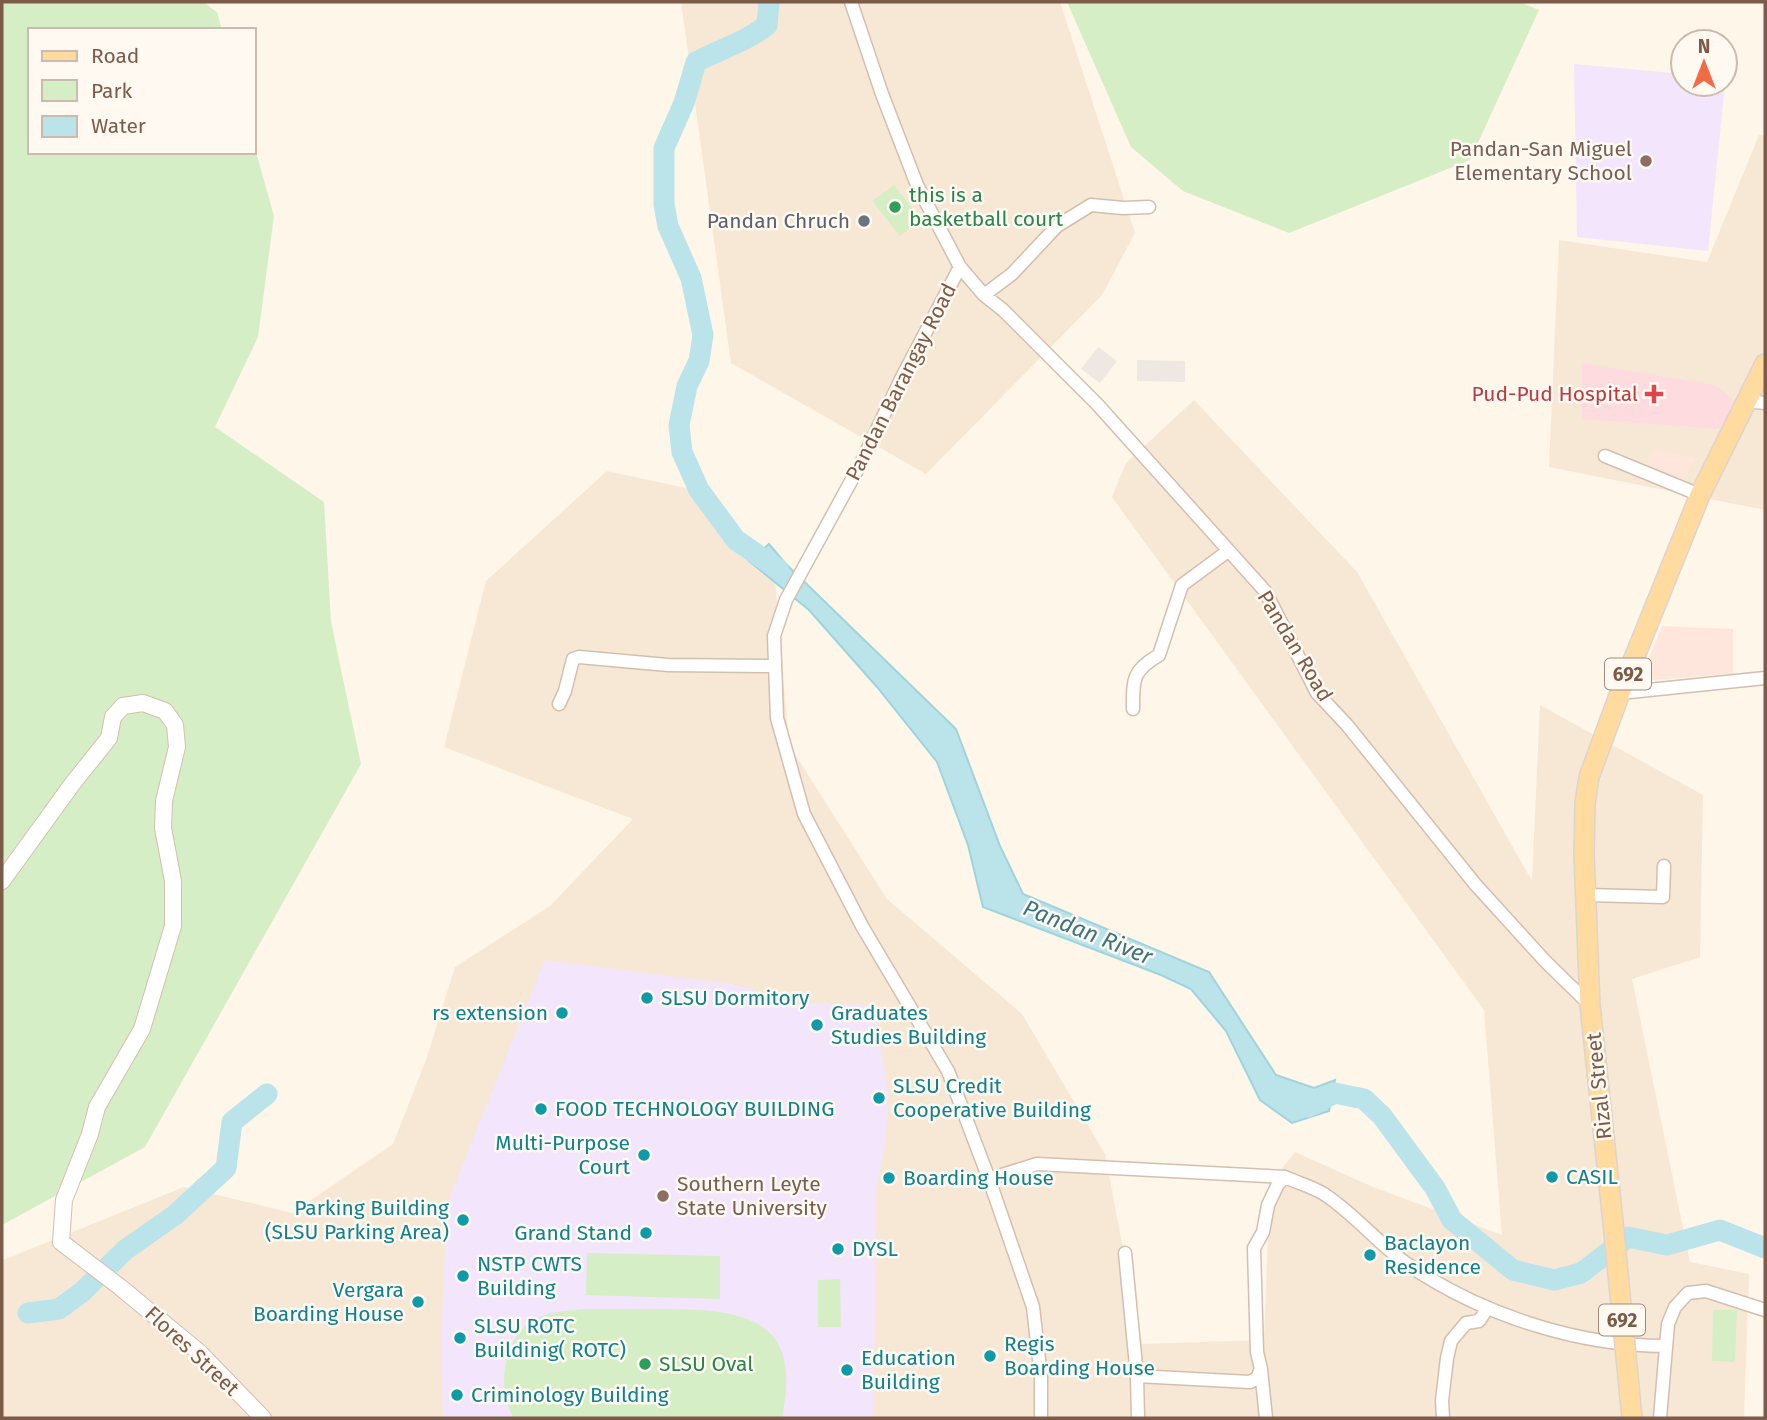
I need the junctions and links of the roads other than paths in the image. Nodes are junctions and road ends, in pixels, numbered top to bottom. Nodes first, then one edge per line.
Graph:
1 (851, 2) edge
2 (1149, 207) dead end
3 (960, 267) junction
4 (984, 295) junction
5 (1765, 364) edge
6 (1745, 401) junction
7 (1765, 403) edge
8 (1605, 456) dead end
9 (1700, 495) junction
10 (1228, 551) junction
11 (775, 666) junction
12 (1765, 678) edge
13 (1620, 693) junction
14 (559, 704) dead end
15 (1133, 709) dead end
16 (1664, 866) dead end
17 (2, 881) edge
18 (1587, 895) junction
19 (1590, 1005) junction
20 (1285, 1177) junction
21 (989, 1179) junction
22 (1125, 1253) dead end
23 (1487, 1309) junction
24 (1765, 1310) edge
25 (1666, 1346) junction
26 (1261, 1369) junction
27 (1137, 1376) junction
28 (263, 1418) edge
29 (1041, 1418) edge
30 (1138, 1418) edge
31 (1266, 1418) edge
32 (1443, 1418) edge
33 (1632, 1418) edge
34 (1660, 1418) edge

1 - 3 street, Pandan Barangay Road
2 - 4 street
3 - 4 street, Pandan Road
3 - 11 street, Pandan Barangay Road
4 - 10 street, Pandan Road
5 - 6 main road, 692
6 - 7 street
6 - 9 main road, 692
8 - 9 street
9 - 13 main road, 692
10 - 15 street
10 - 19 street, Pandan Road
11 - 14 street
11 - 21 street, Pandan Barangay Road
12 - 13 street
13 - 18 main road, 692
16 - 18 street
17 - 28 street, Flores Street
18 - 19 main road, 692
19 - 33 main road, Rizal Street / 692, bridge
20 - 21 street
20 - 23 street
20 - 26 street
21 - 29 street, Pandan Barangay Road
22 - 27 street
23 - 25 street
23 - 32 street
24 - 25 street
25 - 34 street
26 - 27 street
26 - 31 street
27 - 30 street

